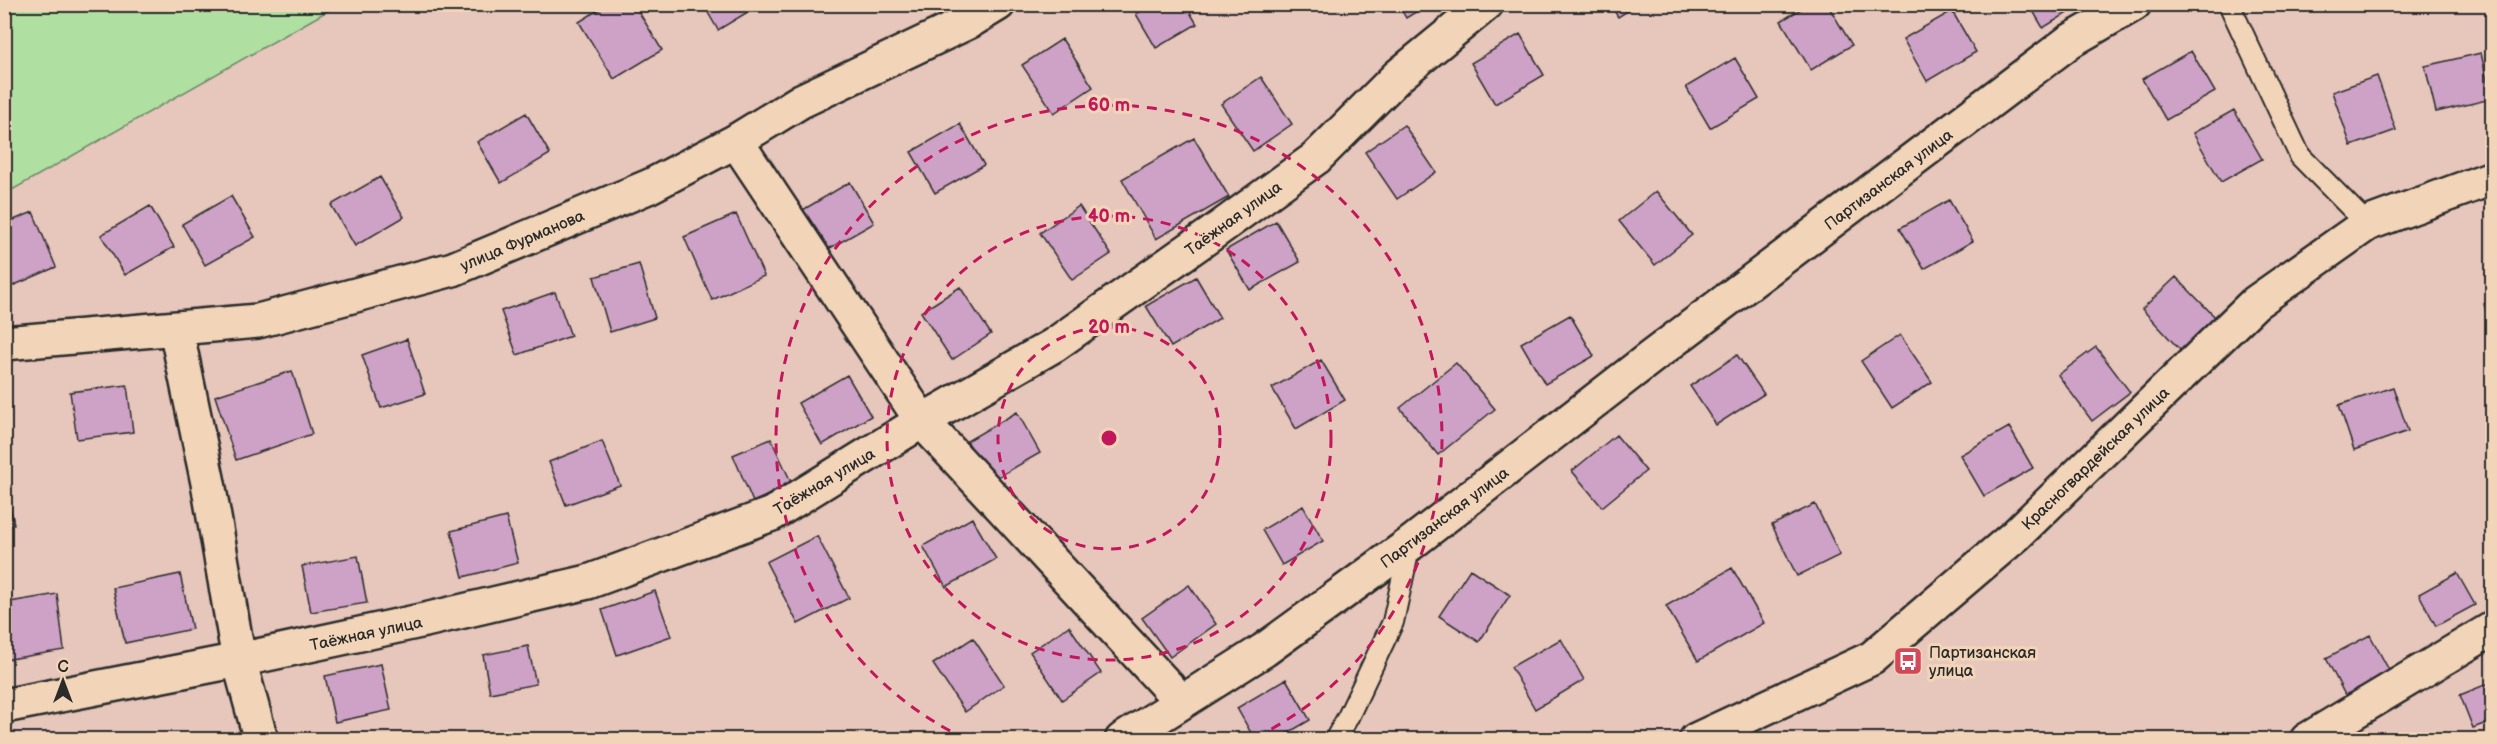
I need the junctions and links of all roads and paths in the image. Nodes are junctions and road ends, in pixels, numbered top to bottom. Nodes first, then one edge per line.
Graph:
1 (998, 4) edge
2 (1486, 4) edge
3 (2134, 4) edge
4 (2229, 4) edge
5 (736, 141) junction
6 (2493, 178) edge
7 (2367, 224) junction
8 (176, 329) junction
9 (4, 343) edge
10 (922, 421) junction
11 (1410, 544) junction
12 (2493, 629) edge
13 (239, 660) junction
14 (1181, 702) junction
15 (4, 706) edge
16 (261, 740) edge
17 (1122, 740) edge
18 (1335, 740) edge
19 (1696, 740) edge
20 (2307, 740) edge

1 - 5 street, улица Фурманова
2 - 10 street, Таёжная улица
3 - 11 street, Партизанская улица
4 - 7 lane
5 - 8 street, улица Фурманова
5 - 10 street
6 - 7 street, Красногвардейская улица
7 - 19 street, Красногвардейская улица
8 - 9 street, улица Фурманова
8 - 13 street
10 - 13 street, Таёжная улица
10 - 14 street
11 - 14 street, Партизанская улица
11 - 18 lane
12 - 20 street
13 - 15 street, Таёжная улица
13 - 16 street
14 - 17 street, Партизанская улица

